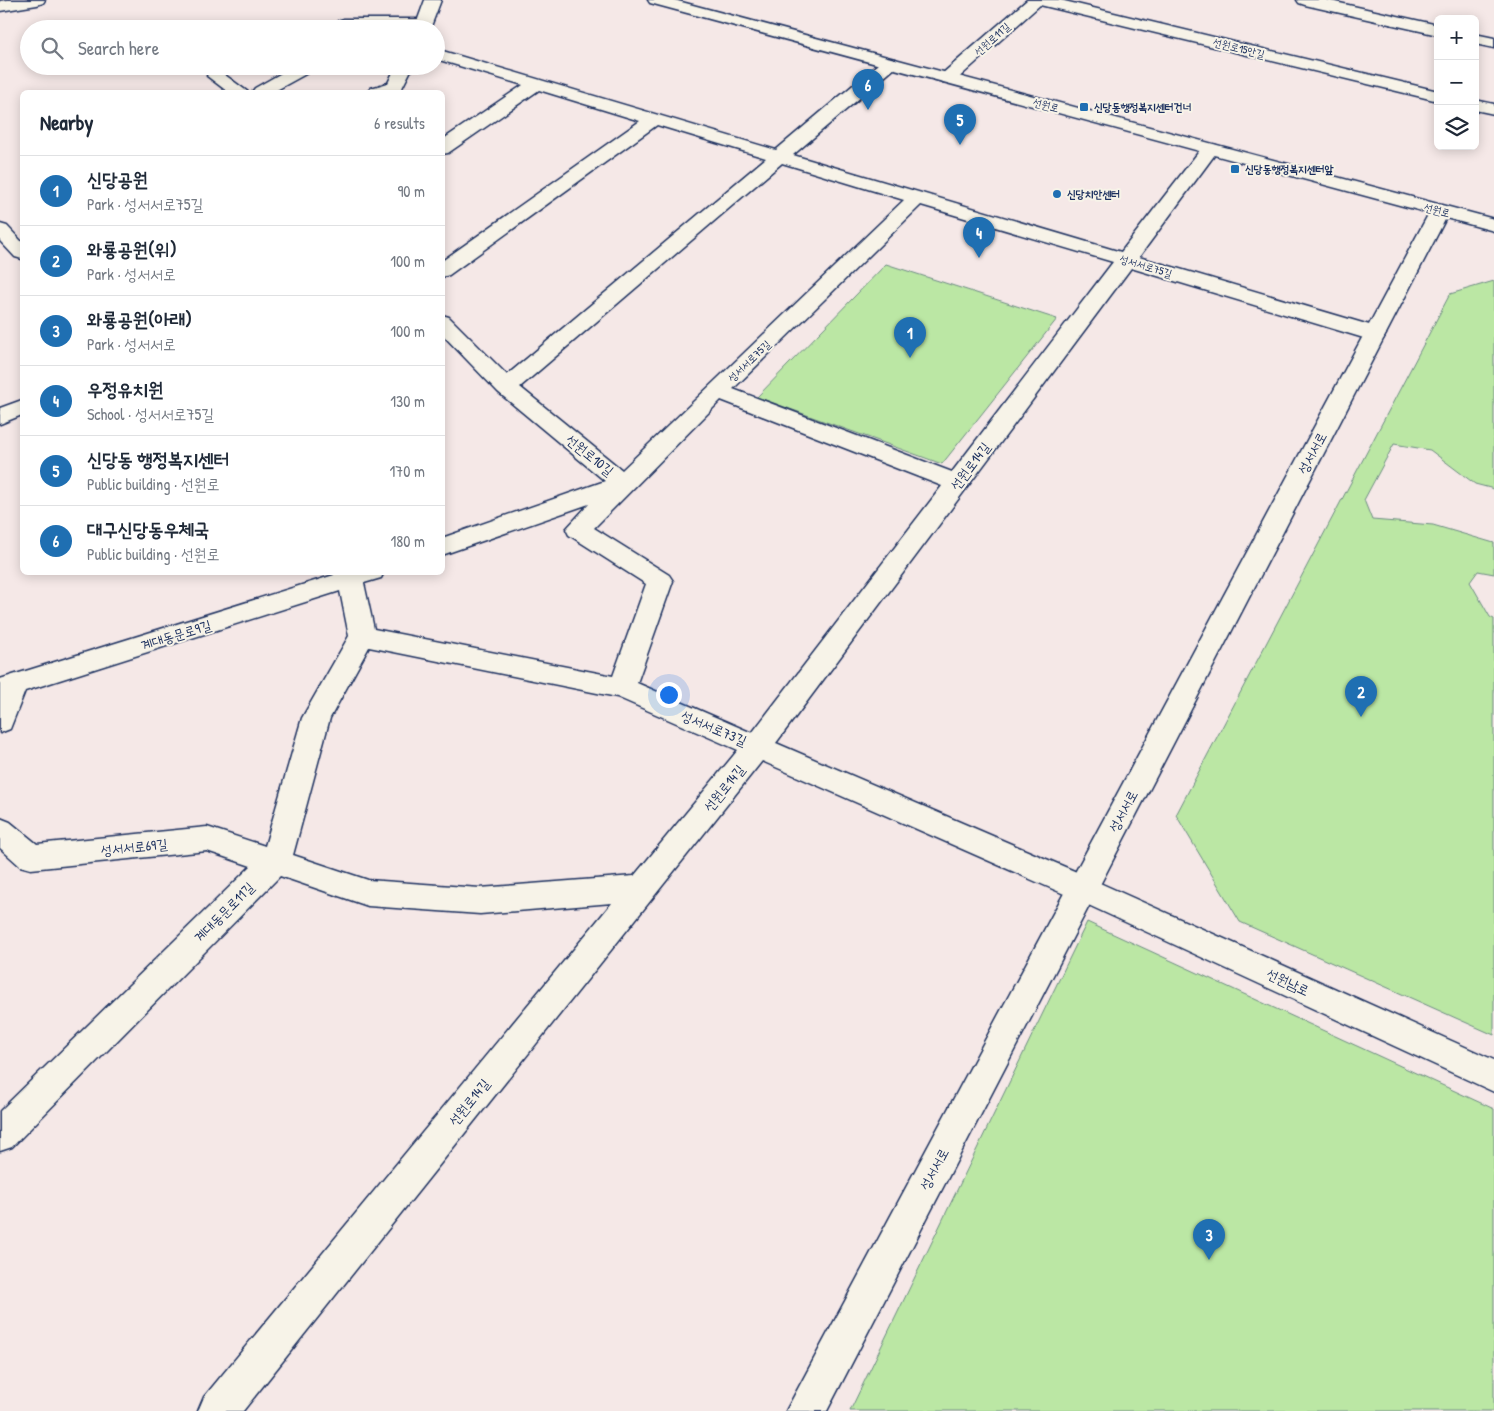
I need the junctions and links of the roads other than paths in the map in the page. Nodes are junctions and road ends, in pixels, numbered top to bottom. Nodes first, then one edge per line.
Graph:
1 (37, 0) edge
2 (433, 0) edge
3 (656, 0) edge
4 (1036, 0) edge
5 (1040, 0) edge
6 (1305, 0) edge
7 (0, 6) edge
8 (425, 20) edge
9 (1434, 29) edge
10 (1479, 40) edge
11 (1494, 43) edge
12 (445, 57) edge
13 (890, 63) junction
14 (291, 75) edge
15 (400, 75) edge
16 (215, 76) dead end
17 (948, 78) junction
18 (537, 84) junction
19 (236, 90) edge
20 (265, 90) edge
21 (382, 90) edge
22 (1434, 95) edge
23 (1479, 106) edge
24 (1494, 109) edge
25 (654, 119) junction
26 (445, 147) edge
27 (1210, 149) junction
28 (780, 156) junction
29 (917, 198) junction
30 (1440, 210) junction
31 (1494, 225) edge
32 (0, 230) edge
33 (20, 251) edge
34 (1126, 260) junction
35 (445, 269) edge
36 (445, 324) edge
37 (1375, 334) junction
38 (506, 387) junction
39 (718, 391) junction
40 (20, 408) edge
41 (0, 416) edge
42 (957, 482) junction
43 (623, 483) junction
44 (445, 546) edge
45 (356, 575) edge
46 (362, 636) junction
47 (6, 687) edge
48 (622, 688) junction
49 (0, 722) edge
50 (757, 747) junction
51 (0, 830) edge
52 (276, 861) junction
53 (643, 888) junction
54 (1082, 888) junction
55 (1494, 1076) edge
56 (0, 1135) edge
57 (218, 1411) edge
58 (806, 1411) edge

1 - 7 street
2 - 8 street
3 - 13 street, 선원로
4 - 17 street, 선원로11길
5 - 22 street, 선원로15안길
6 - 9 street
10 - 11 street
12 - 18 street, 성서서로75길
13 - 17 street, 선원로
13 - 28 street
14 - 20 street
15 - 21 street
16 - 19 street
17 - 27 street, 선원로
18 - 25 street, 성서서로75길
18 - 26 street
23 - 24 street
25 - 28 street, 성서서로75길
25 - 35 street
27 - 30 street, 선원로
27 - 34 street, 선원로14길
28 - 29 street, 성서서로75길
28 - 38 street
29 - 34 street, 성서서로75길
29 - 39 street, 성서서로75길
30 - 31 street, 선원로
30 - 37 street, 성서서로
32 - 33 street
34 - 37 street, 성서서로75길
34 - 42 street, 선원로14길
36 - 38 street, 선원로10길
37 - 54 street, 성서서로
38 - 43 street, 선원로10길
39 - 42 street
39 - 43 street, 성서서로75길
40 - 41 street
42 - 50 street, 선원로14길
43 - 44 street
43 - 48 street, 선원로10길
45 - 46 street
45 - 47 street, 계대동문로9길
46 - 48 street, 성서서로73길
46 - 52 street, 계대동문로11길
47 - 49 street
48 - 50 street, 성서서로73길
50 - 53 street, 선원로14길
50 - 54 street, 성서서로73길
51 - 52 street, 성서서로69길
52 - 53 street, 성서서로69길
52 - 56 street, 계대동문로11길
53 - 57 street, 선원로14길
54 - 55 street, 선원남로
54 - 58 street, 성서서로

